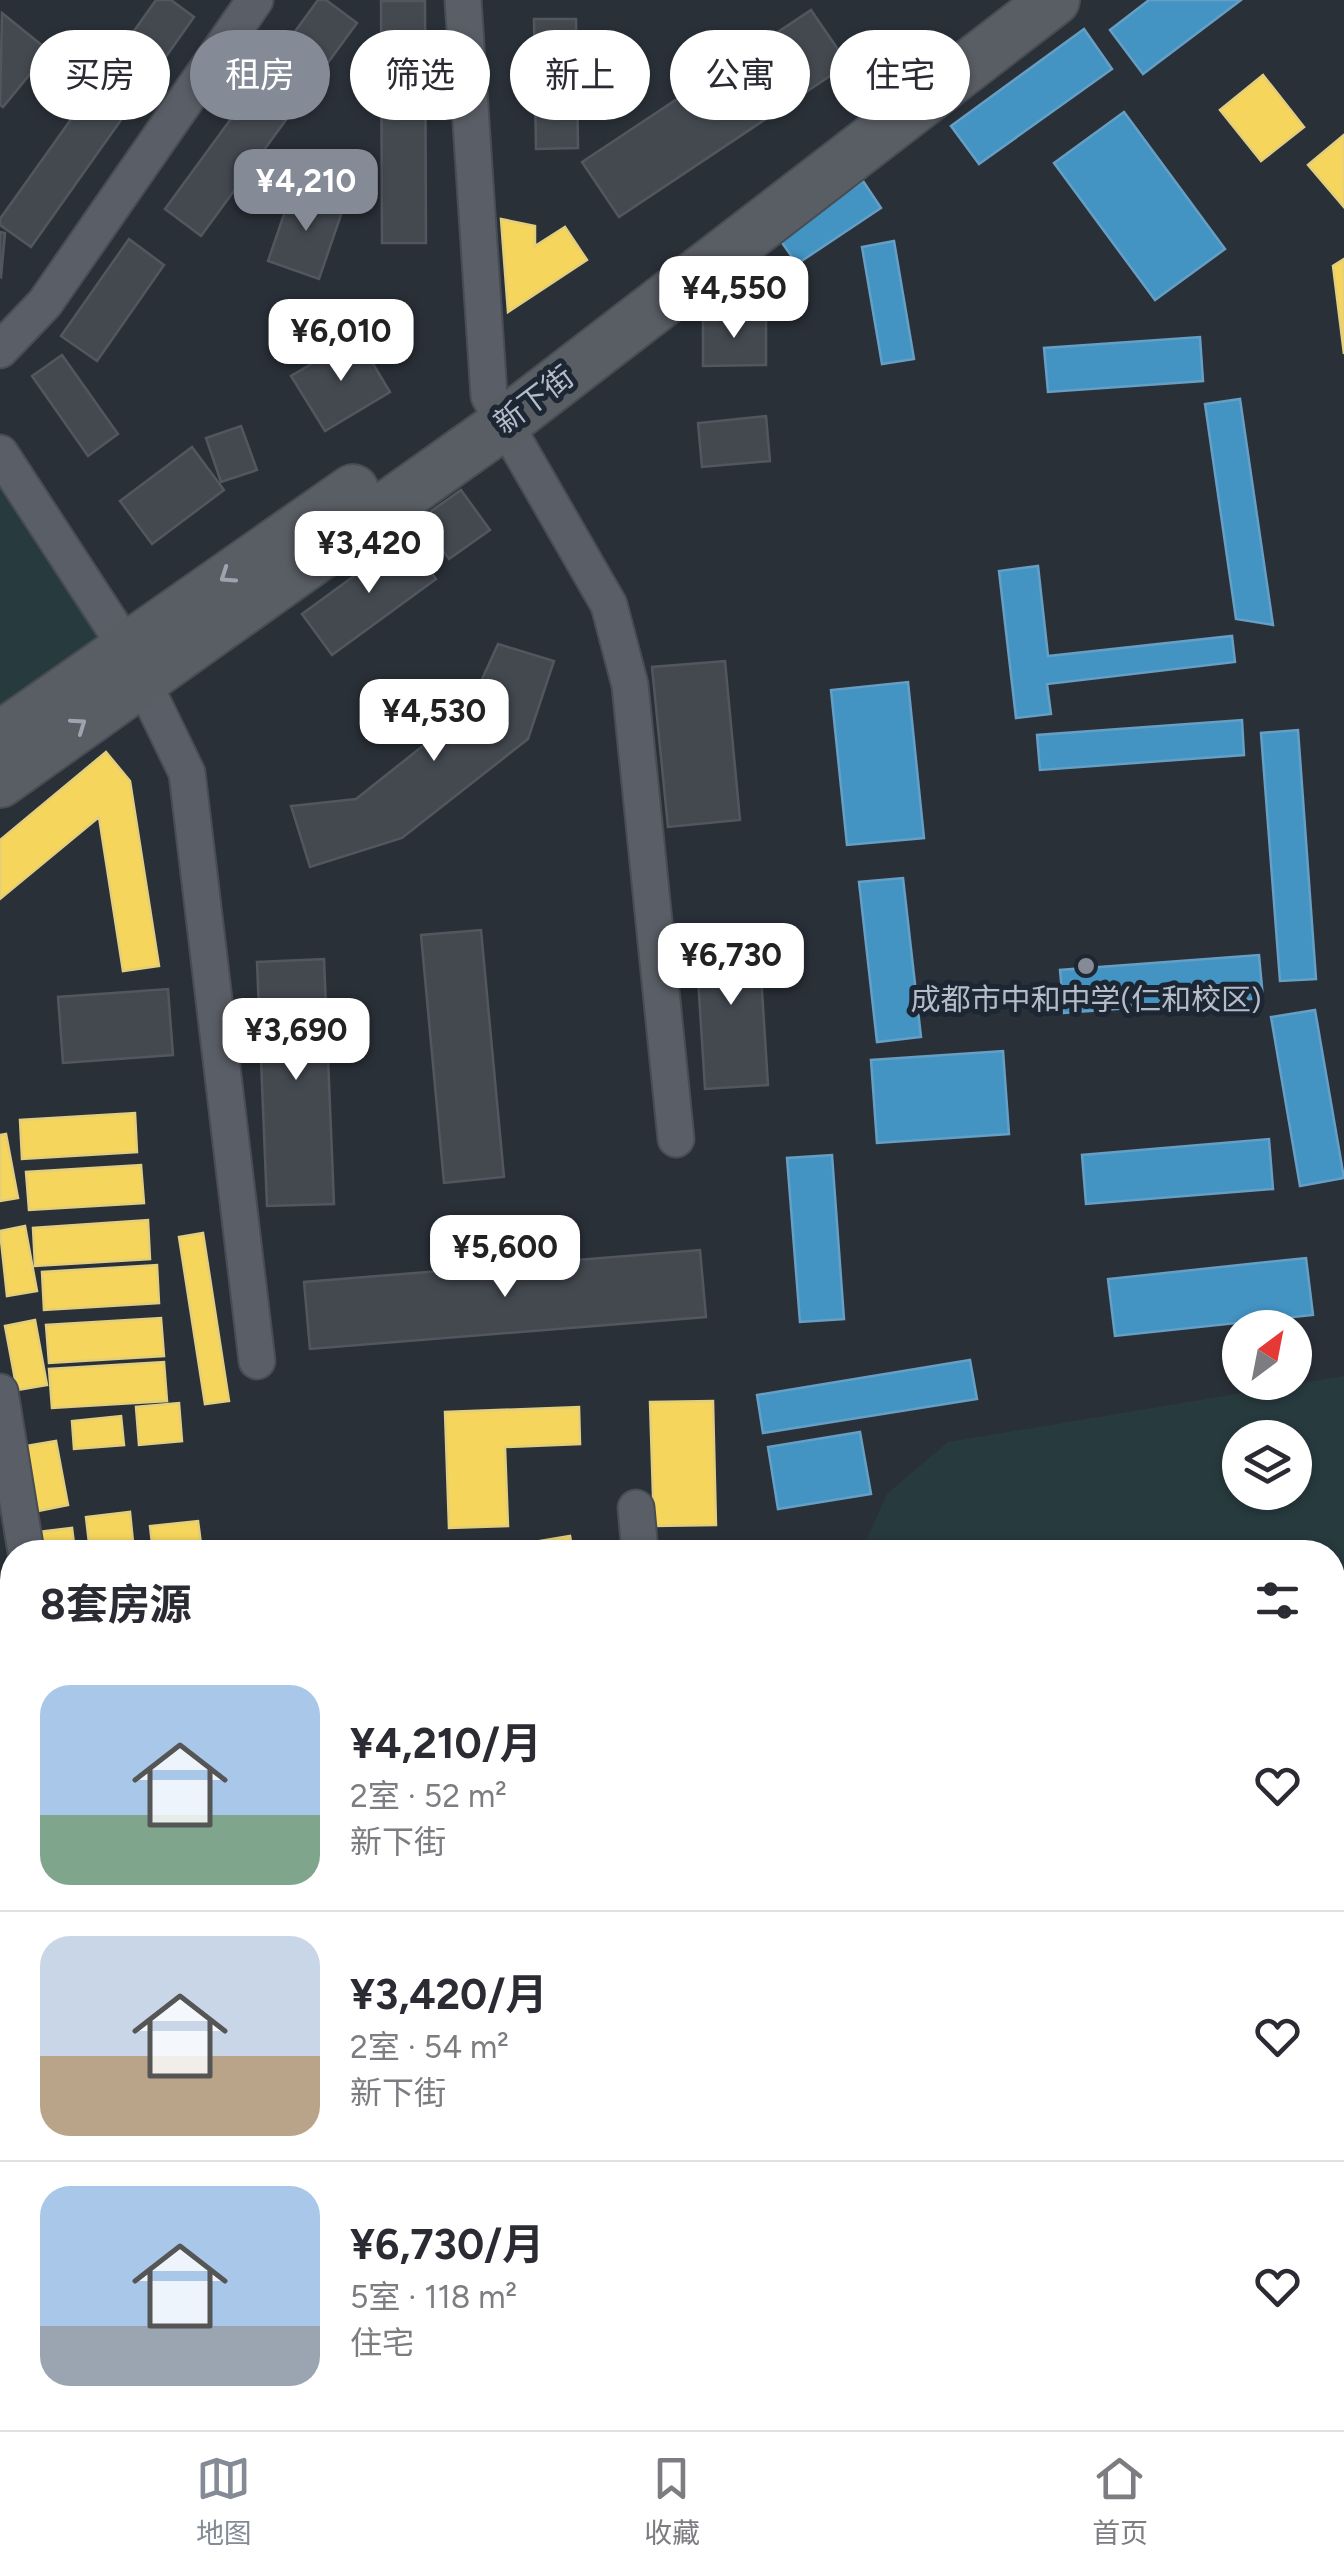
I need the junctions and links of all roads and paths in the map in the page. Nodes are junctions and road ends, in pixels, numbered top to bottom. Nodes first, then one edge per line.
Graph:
1 (255, 0) edge
2 (463, 0) edge
3 (1010, 0) edge
4 (1054, 0) edge
5 (45, 302) junction
6 (0, 314) edge
7 (0, 350) edge
8 (496, 411) junction
9 (0, 453) edge
10 (134, 663) junction
11 (0, 737) edge
12 (0, 782) edge
13 (676, 1139) dead end
14 (257, 1361) dead end
15 (0, 1392) edge
16 (636, 1508) dead end
17 (24, 1540) edge
18 (639, 1540) edge

1 - 5 street
2 - 8 street
3 - 8 main road, 新下街
4 - 8 main road, 新下街
5 - 6 street
5 - 7 street
8 - 10 main road, 新下街
8 - 13 street
9 - 10 street
10 - 11 main road, 新下街
12 -> 10 main road, 新下街
10 - 14 street
15 - 17 street
16 - 18 street

